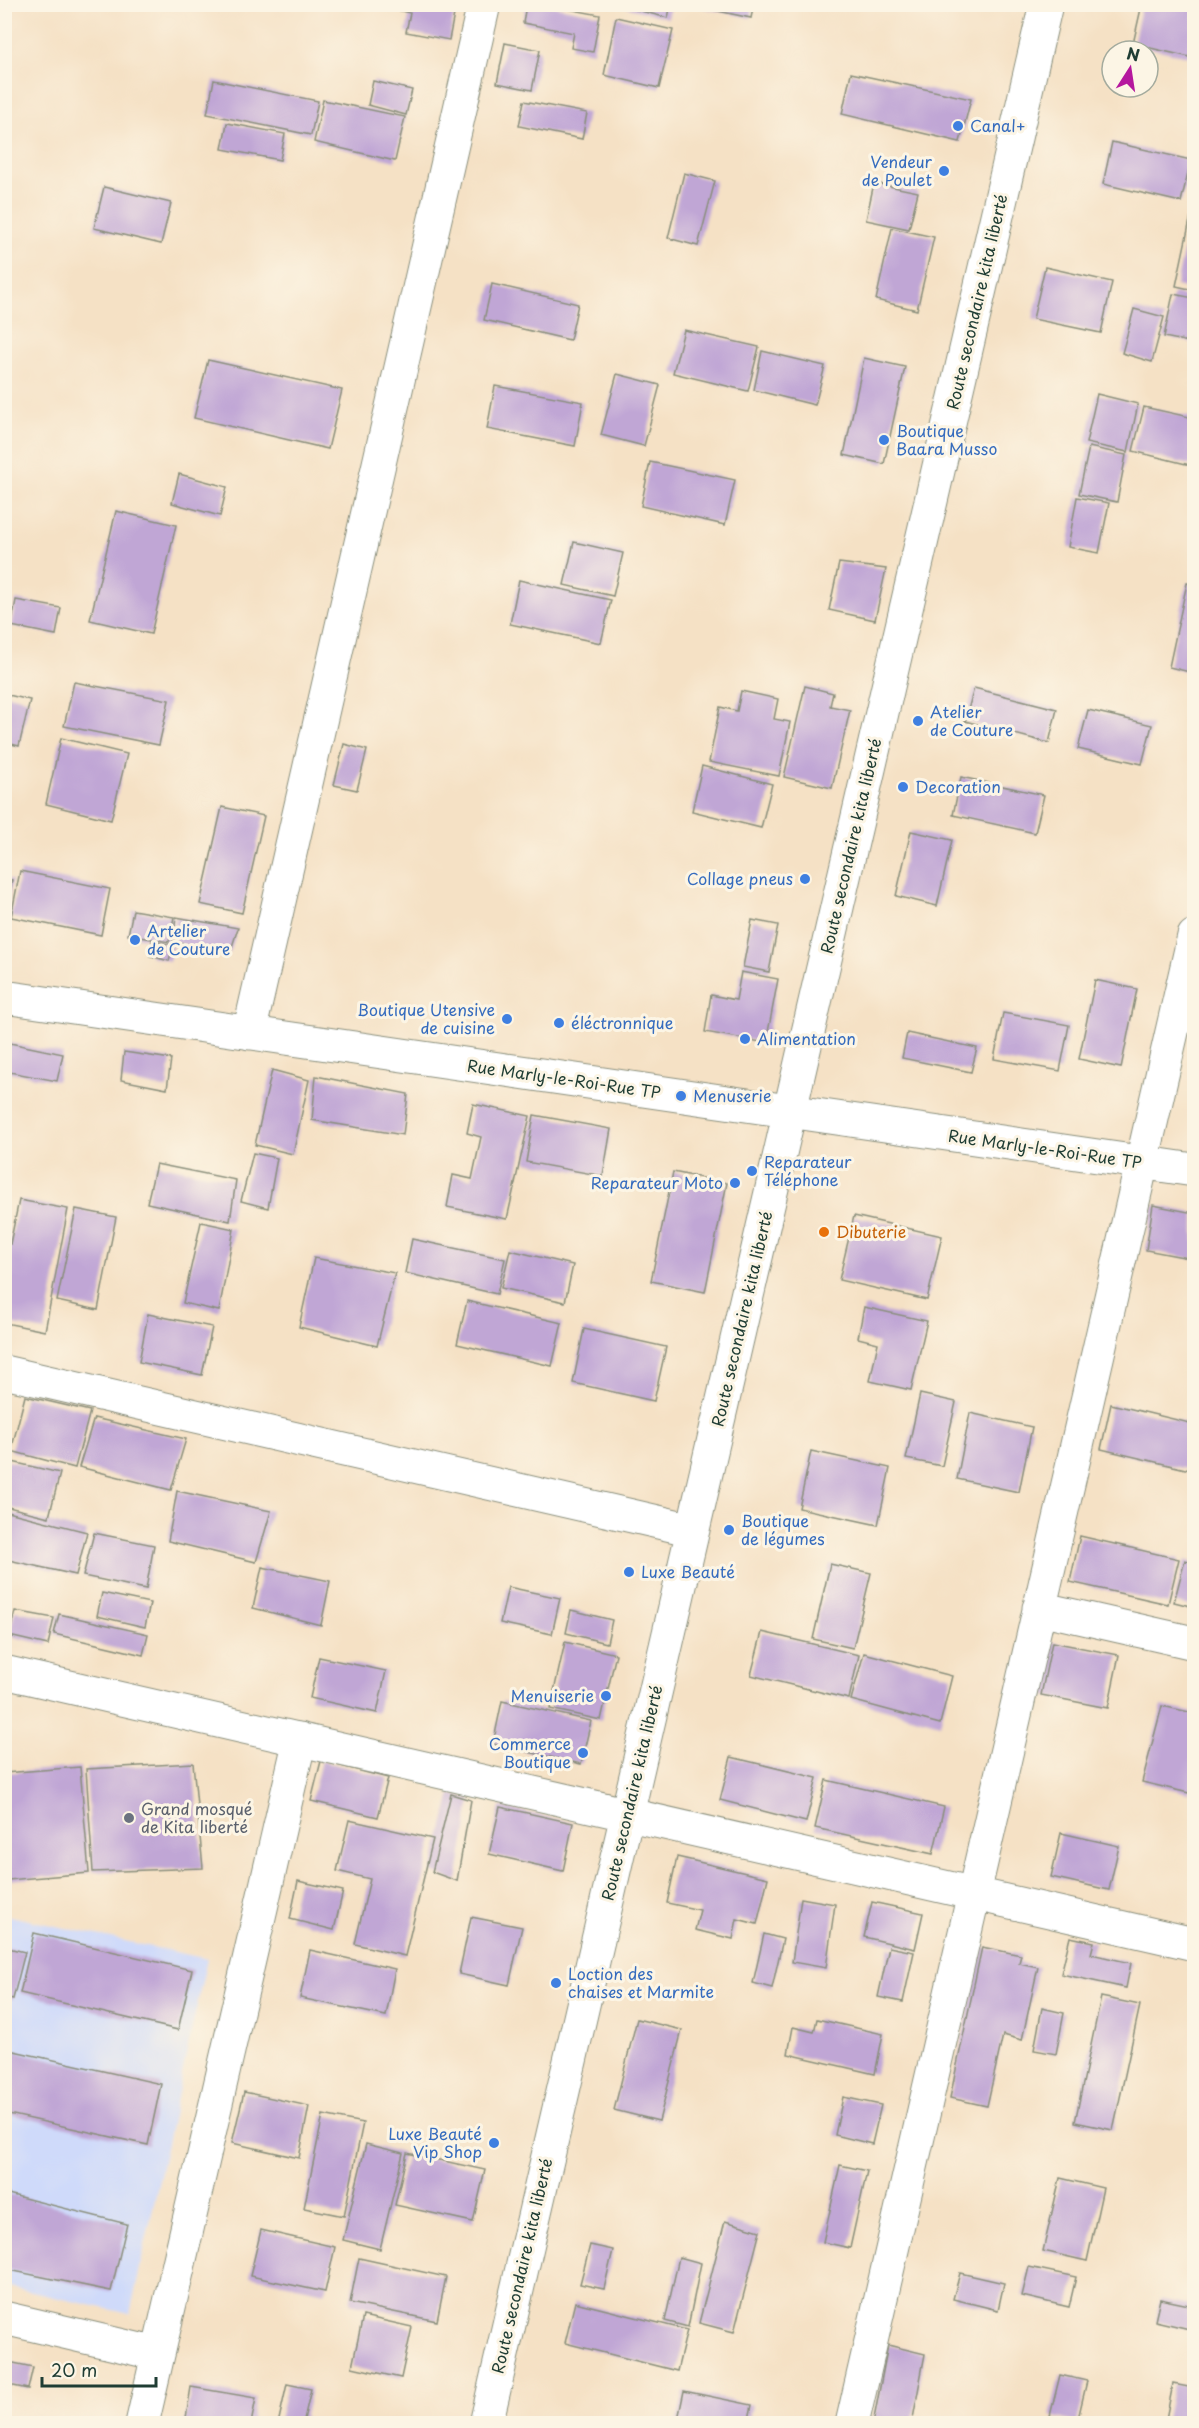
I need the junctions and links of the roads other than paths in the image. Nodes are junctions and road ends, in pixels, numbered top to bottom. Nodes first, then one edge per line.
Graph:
1 (484, 4) edge
2 (1046, 4) edge
3 (1194, 936) edge
4 (4, 997) edge
5 (249, 1033) junction
6 (789, 1112) junction
7 (1143, 1163) junction
8 (1194, 1170) edge
9 (4, 1372) edge
10 (693, 1530) junction
11 (1039, 1608) junction
12 (1194, 1643) edge
13 (4, 1672) edge
14 (300, 1739) junction
15 (627, 1814) junction
16 (973, 1894) junction
17 (1194, 1944) edge
18 (4, 2318) edge
19 (158, 2354) junction
20 (142, 2424) edge
21 (486, 2424) edge
22 (852, 2424) edge

1 - 5 street
2 - 6 street, Route secondaire kita liberté
3 - 7 street
4 - 5 street, Rue Marly-le-Roi-Rue TP
5 - 6 street, Rue Marly-le-Roi-Rue TP
6 - 7 street, Rue Marly-le-Roi-Rue TP
6 - 10 street, Route secondaire kita liberté
7 - 8 street, Rue Marly-le-Roi-Rue TP
7 - 11 street
9 - 10 street
10 - 15 street, Route secondaire kita liberté
11 - 12 street
11 - 16 street
13 - 14 street
14 - 15 street
14 - 19 street
15 - 16 street
15 - 21 street, Route secondaire kita liberté
16 - 17 street
16 - 22 street
18 - 19 street
19 - 20 street

